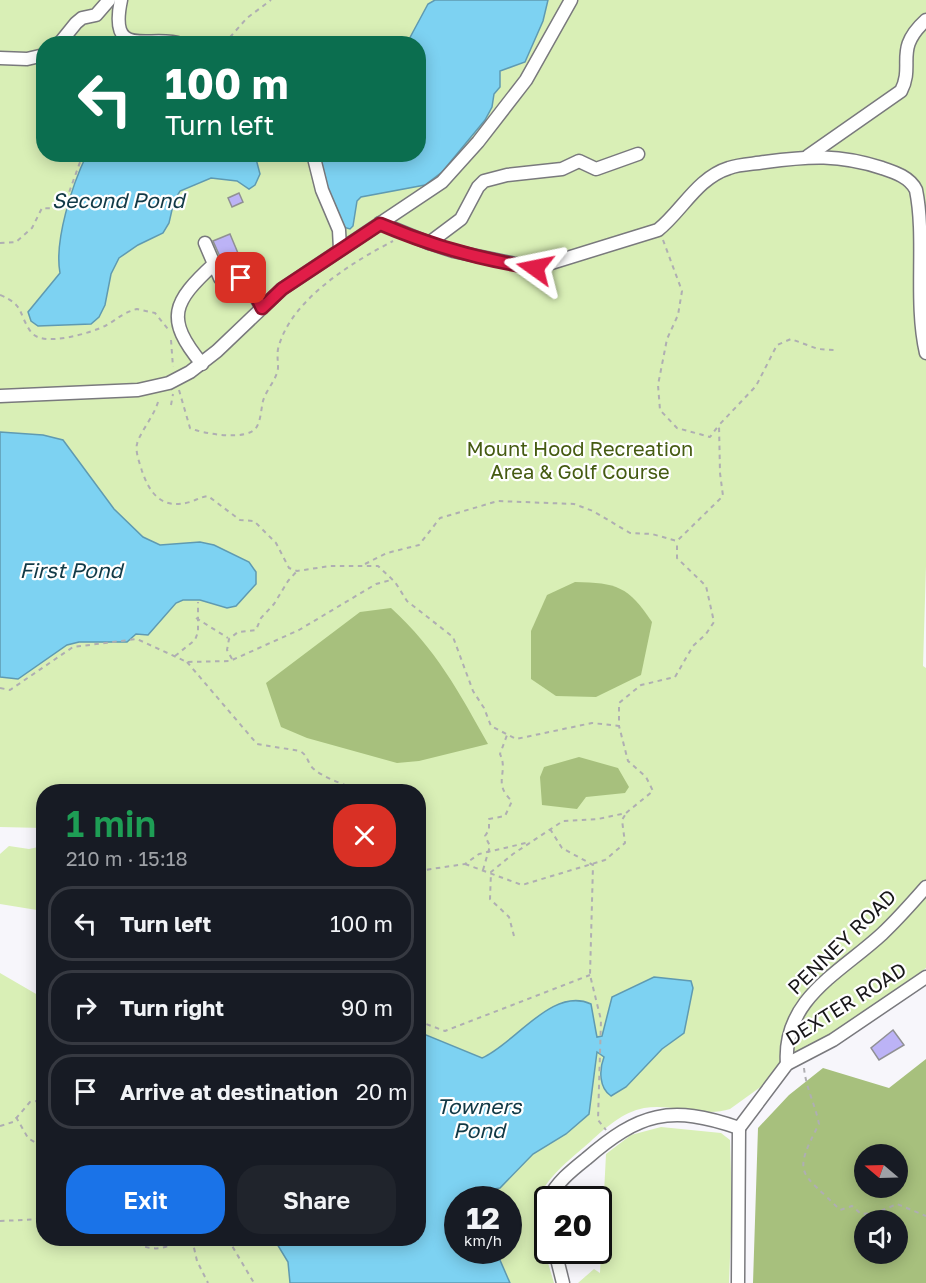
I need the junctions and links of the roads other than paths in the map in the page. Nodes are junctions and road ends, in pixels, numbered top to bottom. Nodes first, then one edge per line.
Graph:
1 (109, 0) edge
2 (121, 0) edge
3 (571, 0) edge
4 (926, 20) edge
5 (65, 36) edge
6 (126, 36) edge
7 (36, 57) edge
8 (0, 58) edge
9 (638, 154) dead end
10 (808, 156) junction
11 (315, 162) edge
12 (380, 224) junction
13 (205, 243) dead end
14 (429, 243) junction
15 (340, 249) junction
16 (214, 264) junction
17 (262, 308) junction
18 (926, 353) edge
19 (201, 364) junction
20 (0, 396) edge
21 (926, 887) edge
22 (926, 977) edge
23 (792, 1062) junction
24 (739, 1128) junction
25 (557, 1186) edge
26 (558, 1264) edge
27 (563, 1283) edge
28 (738, 1283) edge

1 - 5 street
2 - 6 street
3 - 12 street
4 - 10 street
7 - 8 street
9 - 14 street
10 - 14 street
10 - 18 street
11 - 15 street
12 - 14 street
12 - 15 street
13 - 16 street
15 - 17 street
16 - 17 street
16 - 19 street
17 - 19 street
19 - 20 street
21 - 23 street, PENNEY ROAD
22 - 23 street, DEXTER ROAD
23 - 24 street
24 - 25 street
24 - 28 street
26 - 27 street

